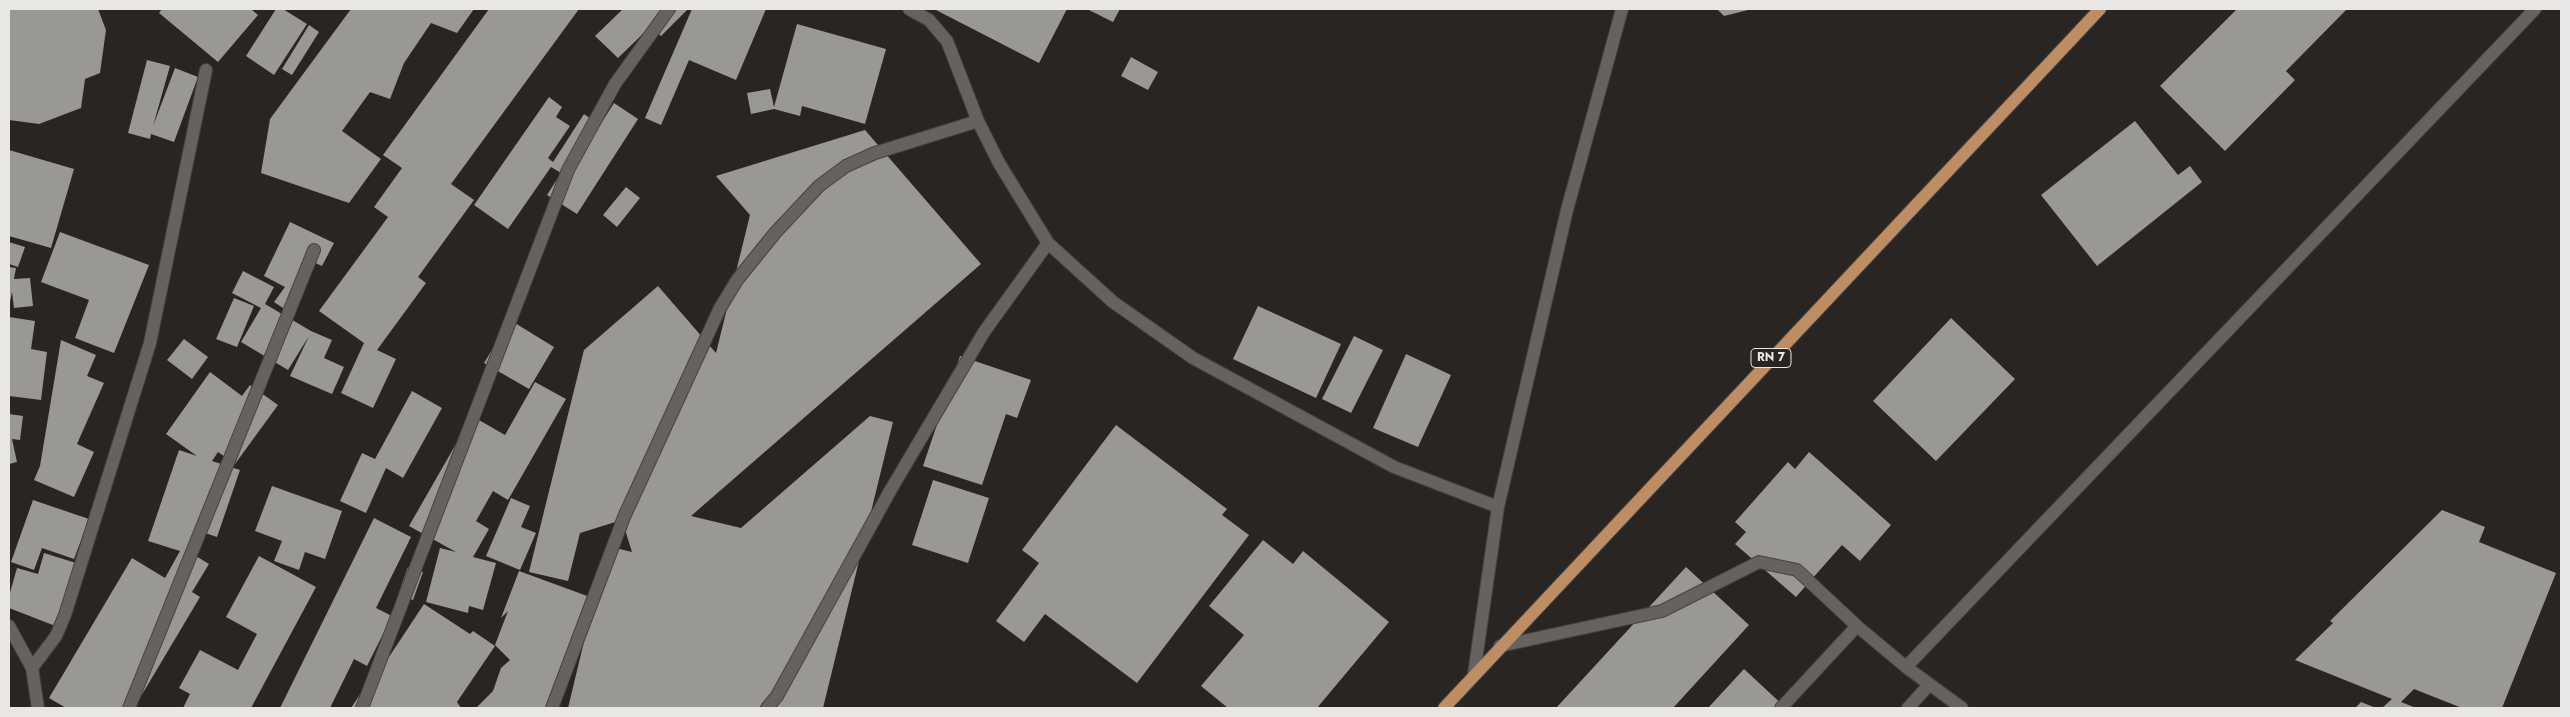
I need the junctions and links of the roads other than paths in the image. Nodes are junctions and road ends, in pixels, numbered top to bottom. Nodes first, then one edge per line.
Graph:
1 (670, 9) edge
2 (909, 9) edge
3 (1622, 9) edge
4 (2100, 9) edge
5 (2535, 9) edge
6 (206, 70) dead end
7 (978, 121) junction
8 (1048, 243) junction
9 (314, 250) dead end
10 (1498, 507) junction
11 (9, 626) edge
12 (1857, 626) junction
13 (1500, 646) junction
14 (1906, 667) junction
15 (32, 668) junction
16 (1474, 674) junction
17 (1928, 686) junction
18 (38, 708) edge
19 (129, 708) edge
20 (362, 708) edge
21 (552, 708) edge
22 (768, 708) edge
23 (1444, 708) edge
24 (1781, 708) edge
25 (1908, 708) edge
26 (1962, 708) edge

1 - 20 street
2 - 7 street
3 - 10 street
4 - 13 main road, RN 7
5 - 14 street
6 - 15 street
7 - 8 street
7 - 21 street
8 - 10 street
8 - 22 street
9 - 19 street
10 - 16 street
11 - 15 street
12 - 13 street
12 - 14 street
12 - 24 street
13 - 16 main road, RN 7
14 - 17 street
15 - 18 street
16 - 23 main road, RN 7
17 - 25 street
17 - 26 street

